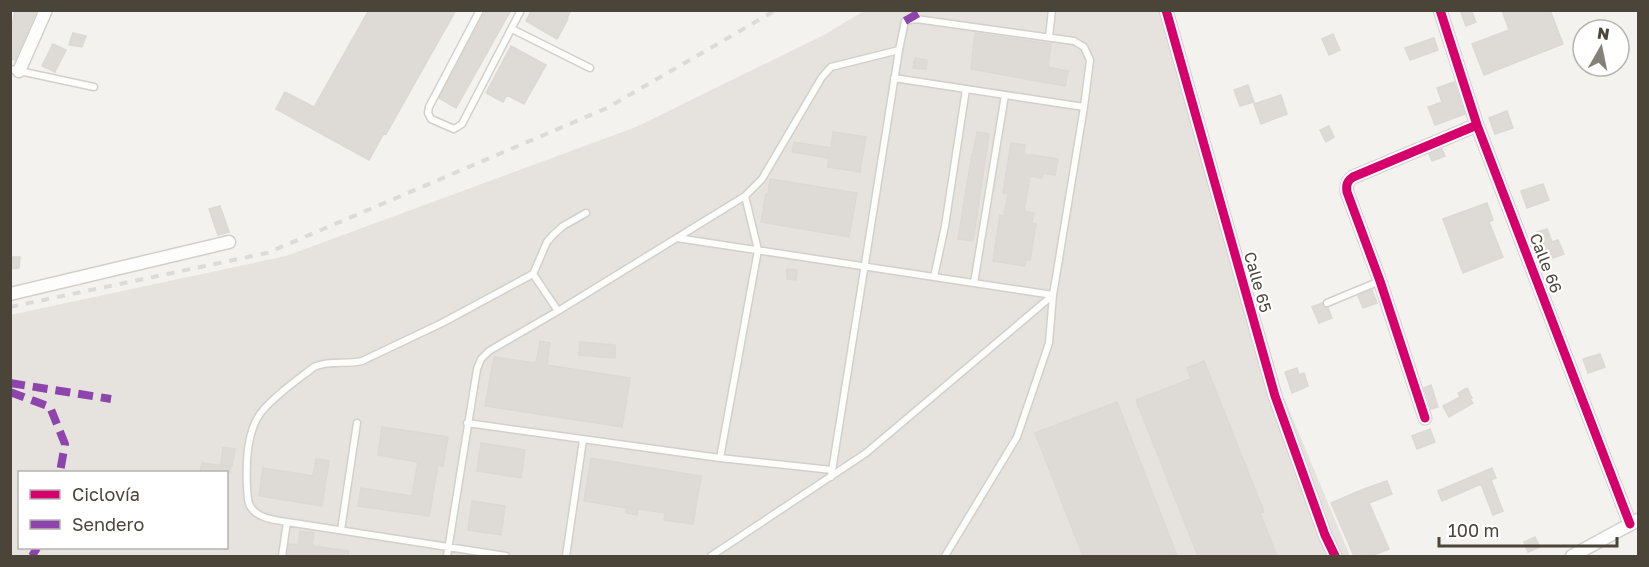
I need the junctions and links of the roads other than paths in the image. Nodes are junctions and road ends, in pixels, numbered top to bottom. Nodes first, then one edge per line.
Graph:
1 (46, 10) edge
2 (480, 10) edge
3 (521, 10) edge
4 (1052, 10) edge
5 (1166, 10) edge
6 (1440, 10) edge
7 (512, 28) junction
8 (1049, 37) junction
9 (899, 50) junction
10 (590, 68) dead end
11 (15, 70) edge
12 (894, 78) junction
13 (94, 87) dead end
14 (966, 89) junction
15 (1005, 95) junction
16 (1084, 107) junction
17 (1477, 124) junction
18 (745, 196) junction
19 (586, 213) dead end
20 (677, 238) junction
21 (229, 242) dead end
22 (758, 250) junction
23 (865, 267) junction
24 (533, 274) junction
25 (934, 277) junction
26 (1380, 281) junction
27 (974, 283) junction
28 (10, 294) edge
29 (1053, 295) junction
30 (1326, 303) dead end
31 (558, 311) junction
32 (1425, 418) dead end
33 (357, 423) dead end
34 (467, 423) junction
35 (584, 440) junction
36 (720, 458) junction
37 (831, 474) junction
38 (287, 522) junction
39 (1634, 522) edge
40 (341, 530) junction
41 (449, 547) junction
42 (282, 556) edge
43 (447, 556) edge
44 (506, 556) edge
45 (566, 556) edge
46 (711, 556) edge
47 (945, 556) edge
48 (1335, 556) edge
49 (1572, 556) edge

1 - 11 street
2 - 7 lane
3 - 7 lane
4 - 8 lane
5 - 48 street, Calle 65
6 - 17 street, Calle 66
7 - 10 lane
8 - 9 lane
8 - 16 lane
9 - 12 lane
9 - 18 lane
11 - 13 lane
12 - 14 lane
12 - 23 lane
14 - 15 lane
14 - 25 lane
15 - 16 lane
15 - 27 lane
16 - 29 lane
17 - 26 street
17 - 39 street, Calle 66
18 - 20 lane
18 - 22 lane
19 - 24 lane
20 - 22 lane
20 - 31 lane
21 - 28 street
22 - 23 lane
22 - 36 lane
23 - 25 lane
23 - 37 lane
24 - 31 lane
24 - 38 lane
25 - 27 lane
26 - 30 lane
26 - 32 street
27 - 29 lane
29 - 37 lane
29 - 47 lane
31 - 34 lane
33 - 40 lane
34 - 35 lane
34 - 41 lane
35 - 36 lane
35 - 45 lane
36 - 37 lane
37 - 46 lane
38 - 40 lane
38 - 42 lane
39 - 49 street
40 - 41 lane
41 - 43 lane
41 - 44 lane

